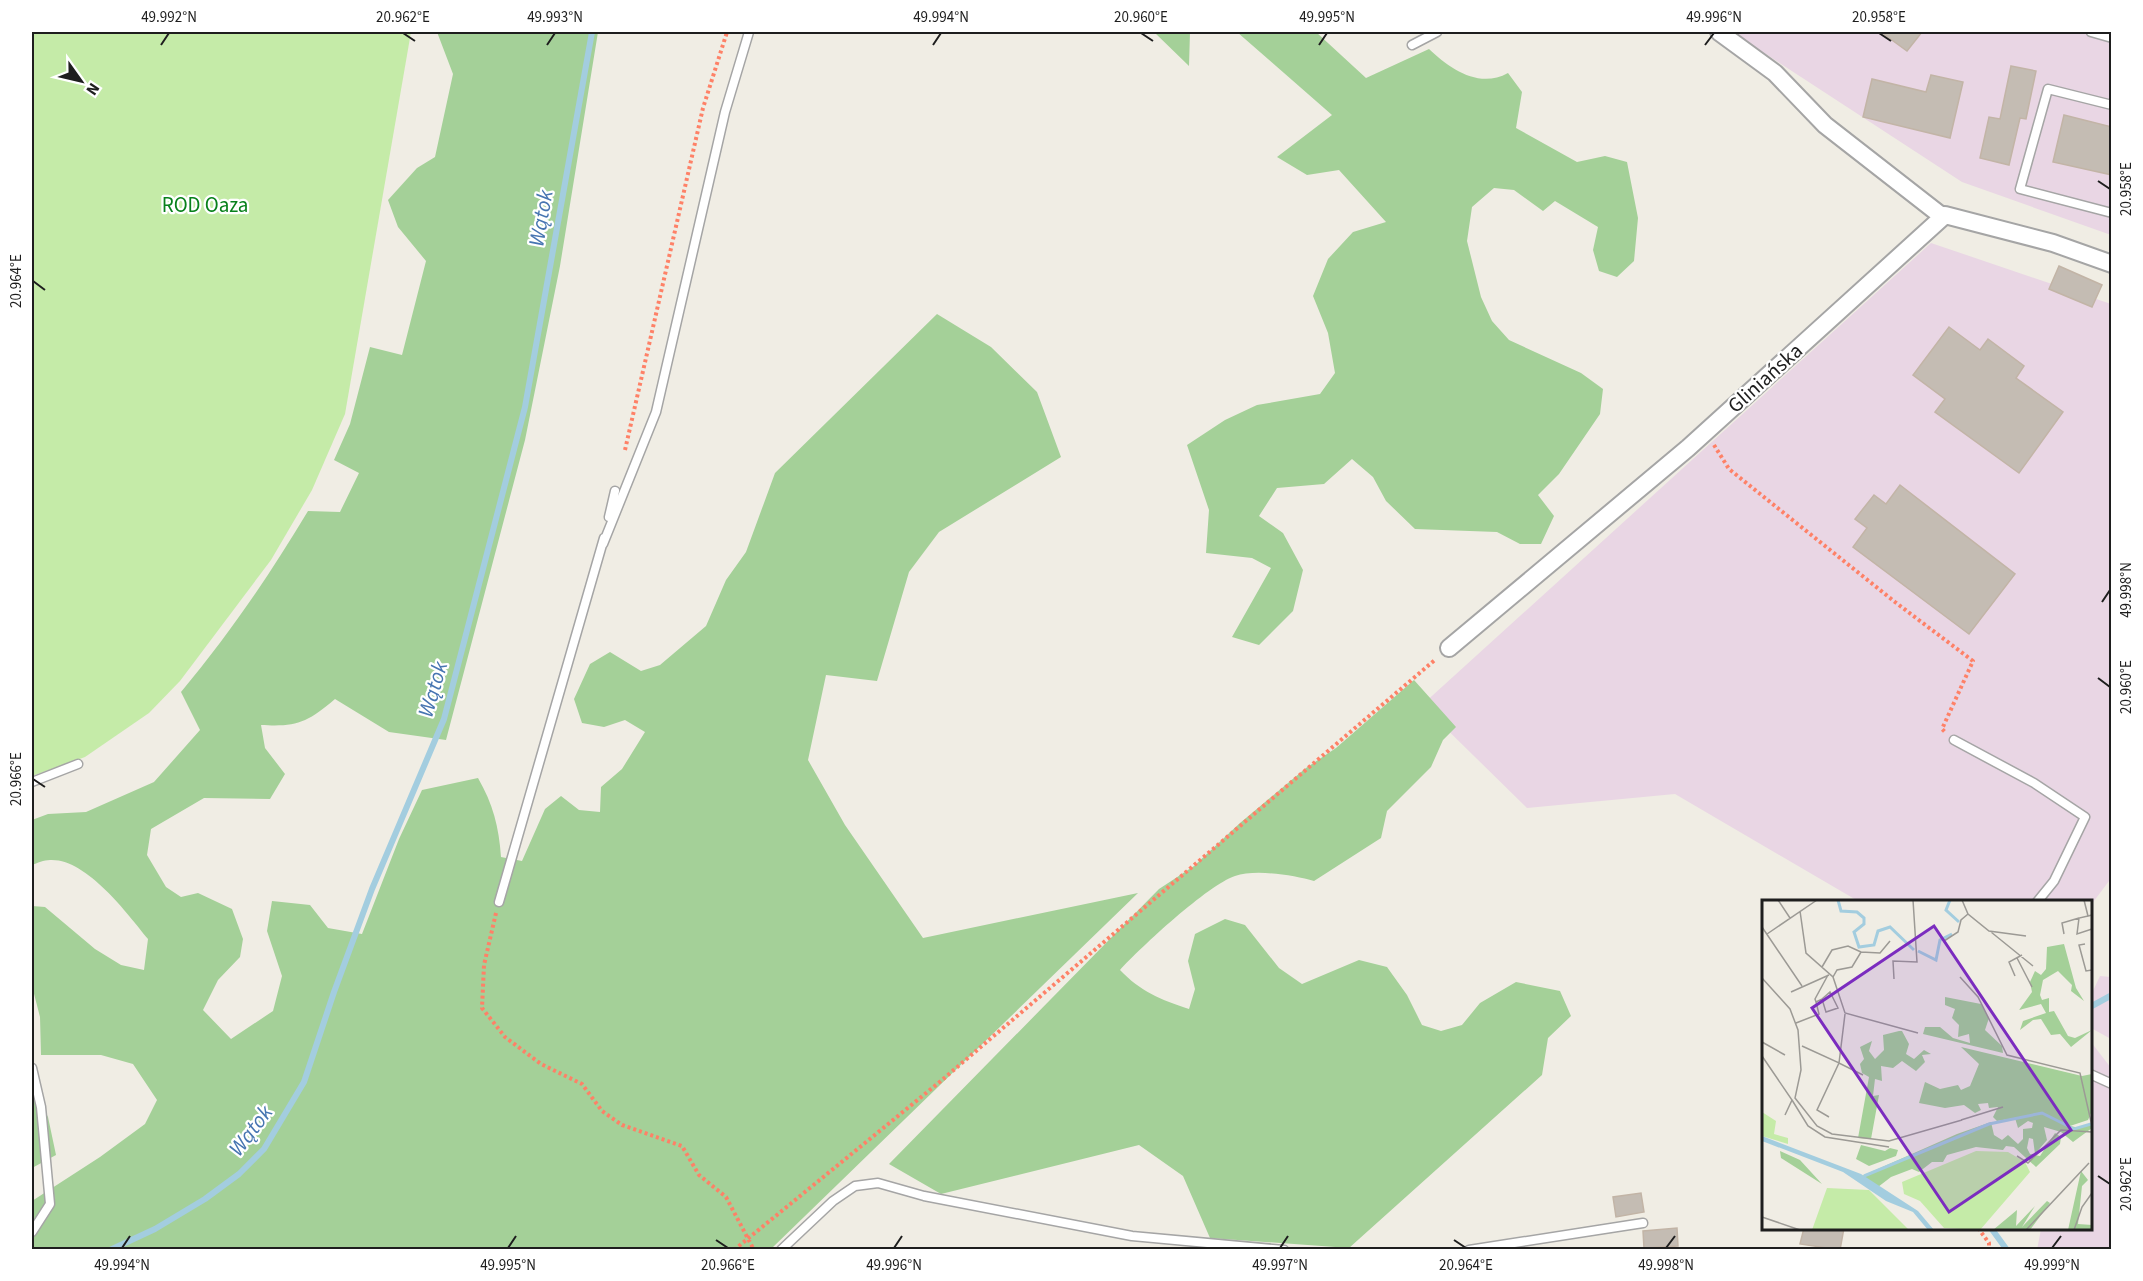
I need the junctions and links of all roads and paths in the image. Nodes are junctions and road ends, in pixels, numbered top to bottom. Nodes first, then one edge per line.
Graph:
1 (727, 32) edge
2 (749, 32) edge
3 (1437, 32) edge
4 (1719, 32) edge
5 (2091, 32) edge
6 (2112, 38) edge
7 (1412, 45) dead end
8 (2112, 105) edge
9 (2112, 213) edge
10 (1943, 217) junction
11 (2112, 264) edge
12 (1706, 431) junction
13 (623, 456) dead end
14 (1449, 648) joint
15 (1954, 740) joint
16 (78, 764) dead end
17 (32, 782) edge
18 (2039, 900) edge
19 (499, 902) joint
20 (32, 1068) edge
21 (2092, 1074) edge
22 (2112, 1084) edge
23 (1643, 1223) dead end
24 (1979, 1230) edge
25 (32, 1232) edge
26 (748, 1237) junction
27 (734, 1250) edge
28 (754, 1250) edge
29 (781, 1250) edge
30 (1284, 1250) edge
31 (1469, 1250) edge
32 (1989, 1250) edge

1 - 13 path
2 - 19 lane
3 - 7 lane
4 - 10 street
5 - 6 lane
8 - 9 lane
10 - 11 street
10 - 12 street, Gliniańska
12 - 14 street, Gliniańska
12 - 15 path
14 - 26 path
15 - 18 lane
16 - 17 lane
19 - 26 path
20 - 25 lane
21 - 22 lane
23 - 31 lane
24 - 32 path
26 - 27 path
26 - 28 path
29 - 30 lane

